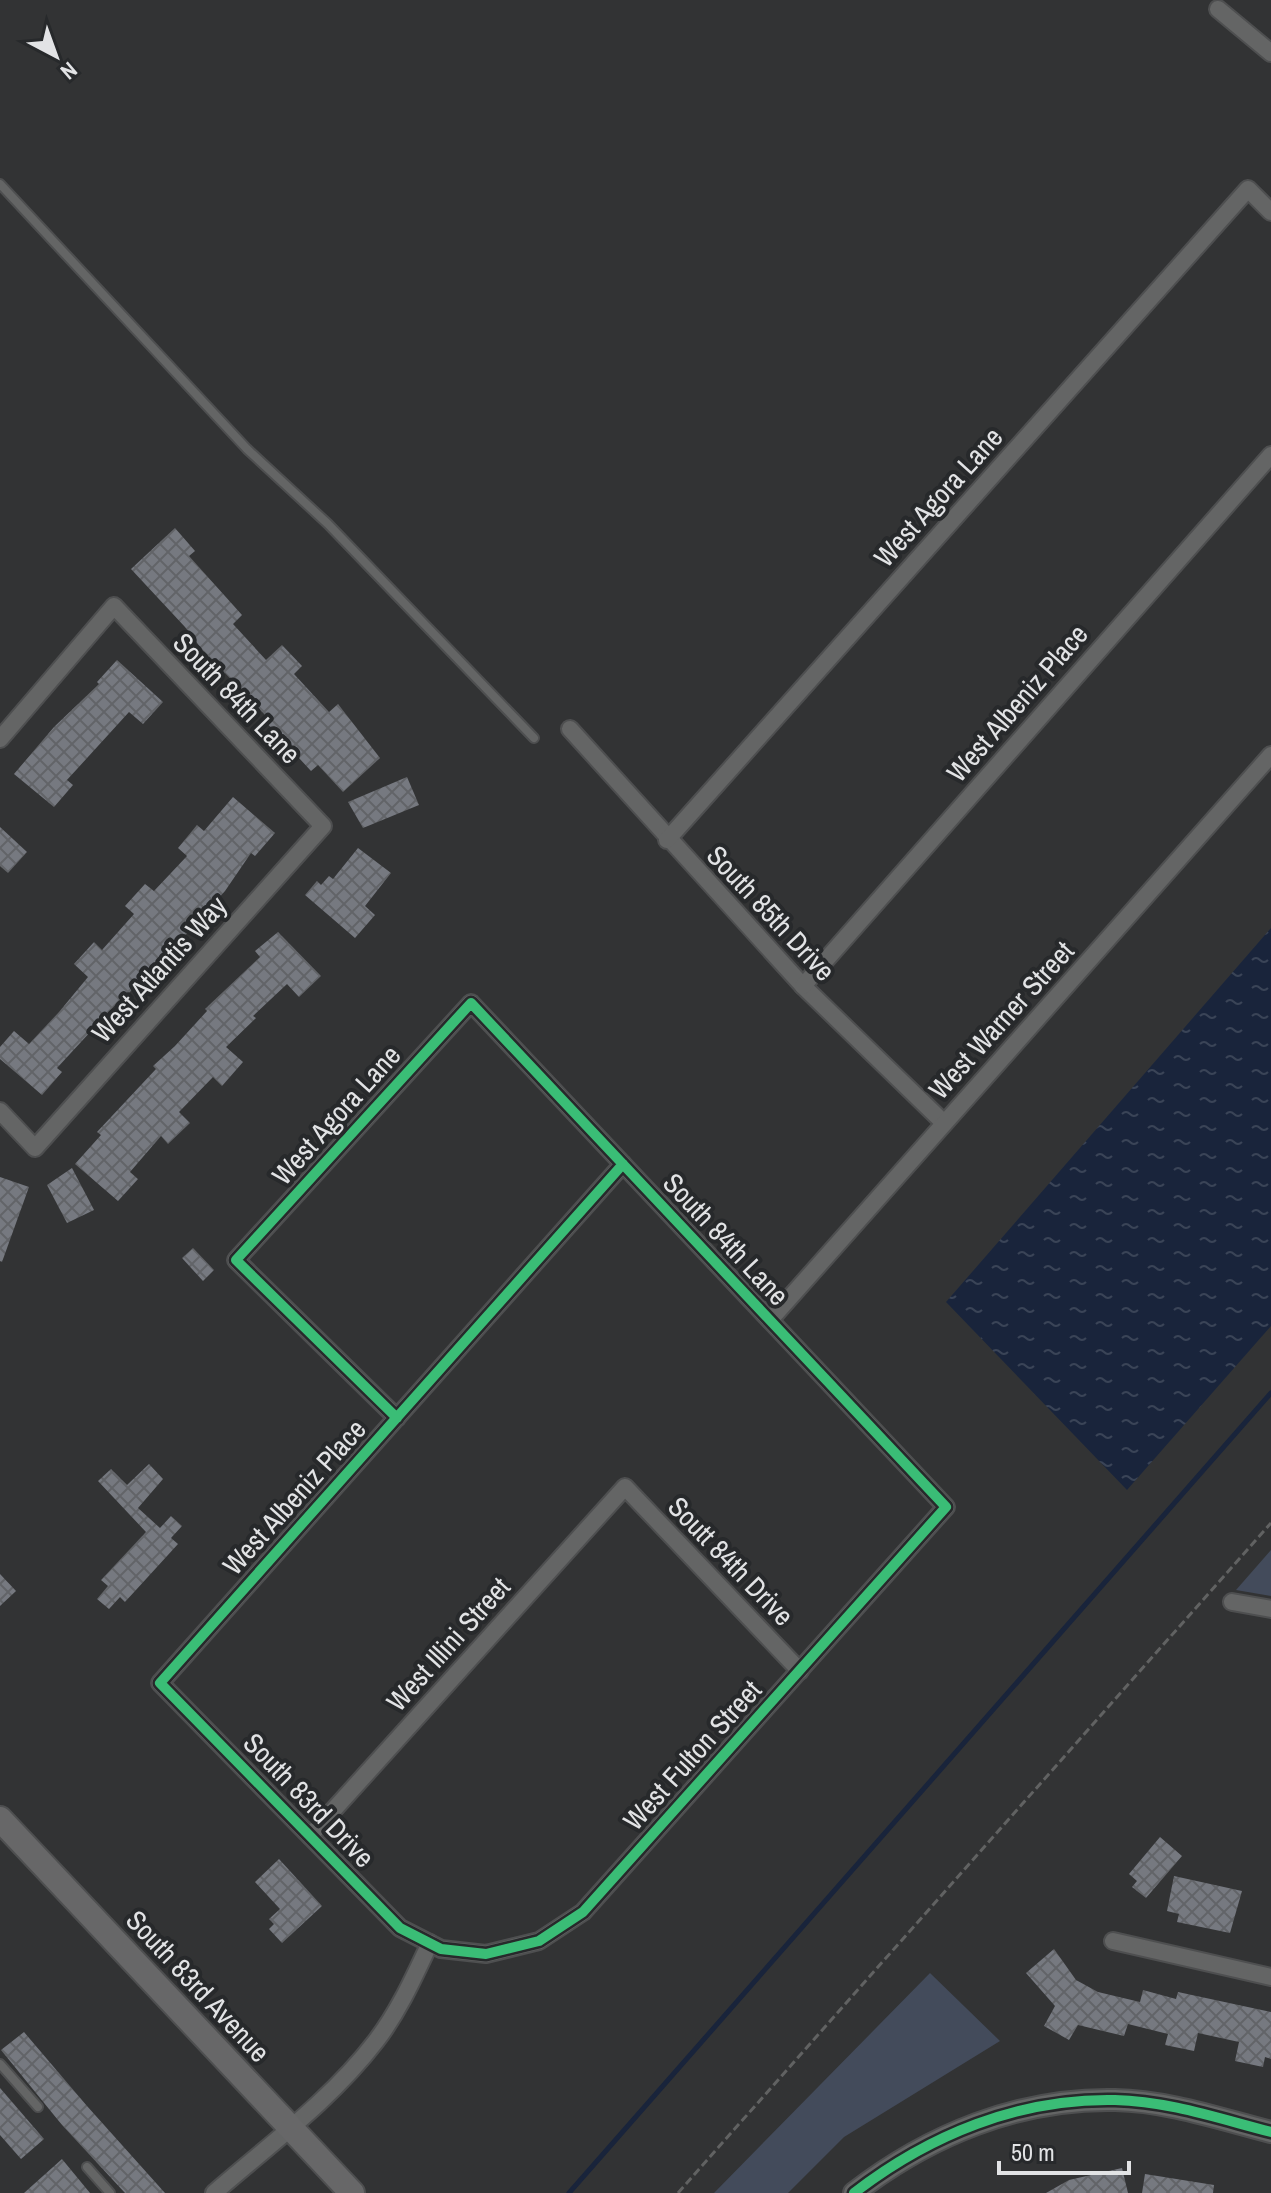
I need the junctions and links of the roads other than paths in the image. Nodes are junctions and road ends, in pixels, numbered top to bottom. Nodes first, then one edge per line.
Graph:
1 (1218, 9) dead end
2 (1271, 53) edge
3 (0, 184) edge
4 (1271, 212) edge
5 (1271, 455) edge
6 (570, 729) dead end
7 (534, 738) dead end
8 (0, 739) edge
9 (1271, 755) edge
10 (323, 826) joint
11 (667, 840) junction
12 (803, 986) junction
13 (471, 1003) joint
14 (0, 1111) edge
15 (944, 1123) junction
16 (623, 1164) junction
17 (770, 1320) junction
18 (397, 1418) junction
19 (625, 1487) joint
20 (946, 1507) joint
21 (1232, 1602) dead end
22 (1271, 1609) edge
23 (800, 1671) junction
24 (160, 1683) joint
25 (0, 1819) edge
26 (310, 1836) junction
27 (1113, 1941) dead end
28 (430, 1943) junction
29 (1271, 1977) edge
30 (0, 2064) edge
31 (38, 2107) dead end
32 (290, 2128) junction
33 (1271, 2132) edge
34 (87, 2167) dead end
35 (110, 2193) edge
36 (214, 2193) edge
37 (352, 2193) edge
38 (854, 2193) edge

1 - 2 street
3 - 7 lane
4 - 11 street, West Agora Lane
5 - 12 street, West Albeniz Place
6 - 11 street, South 85th Drive
8 - 10 street, South 84th Lane
9 - 15 street, West Warner Street
10 - 14 street, West Atlantis Way
11 - 12 street, South 85th Drive
12 - 15 street, South 85th Drive
13 - 16 street, South 84th Lane
13 - 18 street, West Agora Lane
15 - 17 street, West Warner Street
16 - 17 street, South 84th Lane
16 - 18 street, West Albeniz Place
17 - 20 street, South 84th Lane
18 - 24 street, West Albeniz Place
19 - 23 street, Soutt 84th Drive
19 - 26 street, West Illini Street
20 - 23 street, West Fulton Street
21 - 22 street
23 - 28 street, West Fulton Street
24 - 26 street, South 83rd Drive
25 - 32 main road, South 83rd Avenue
26 - 28 street, South 83rd Drive
27 - 29 street
28 - 32 street
30 - 31 lane
32 - 36 street
32 - 37 main road, South 83rd Avenue
33 - 38 street
34 - 35 lane

